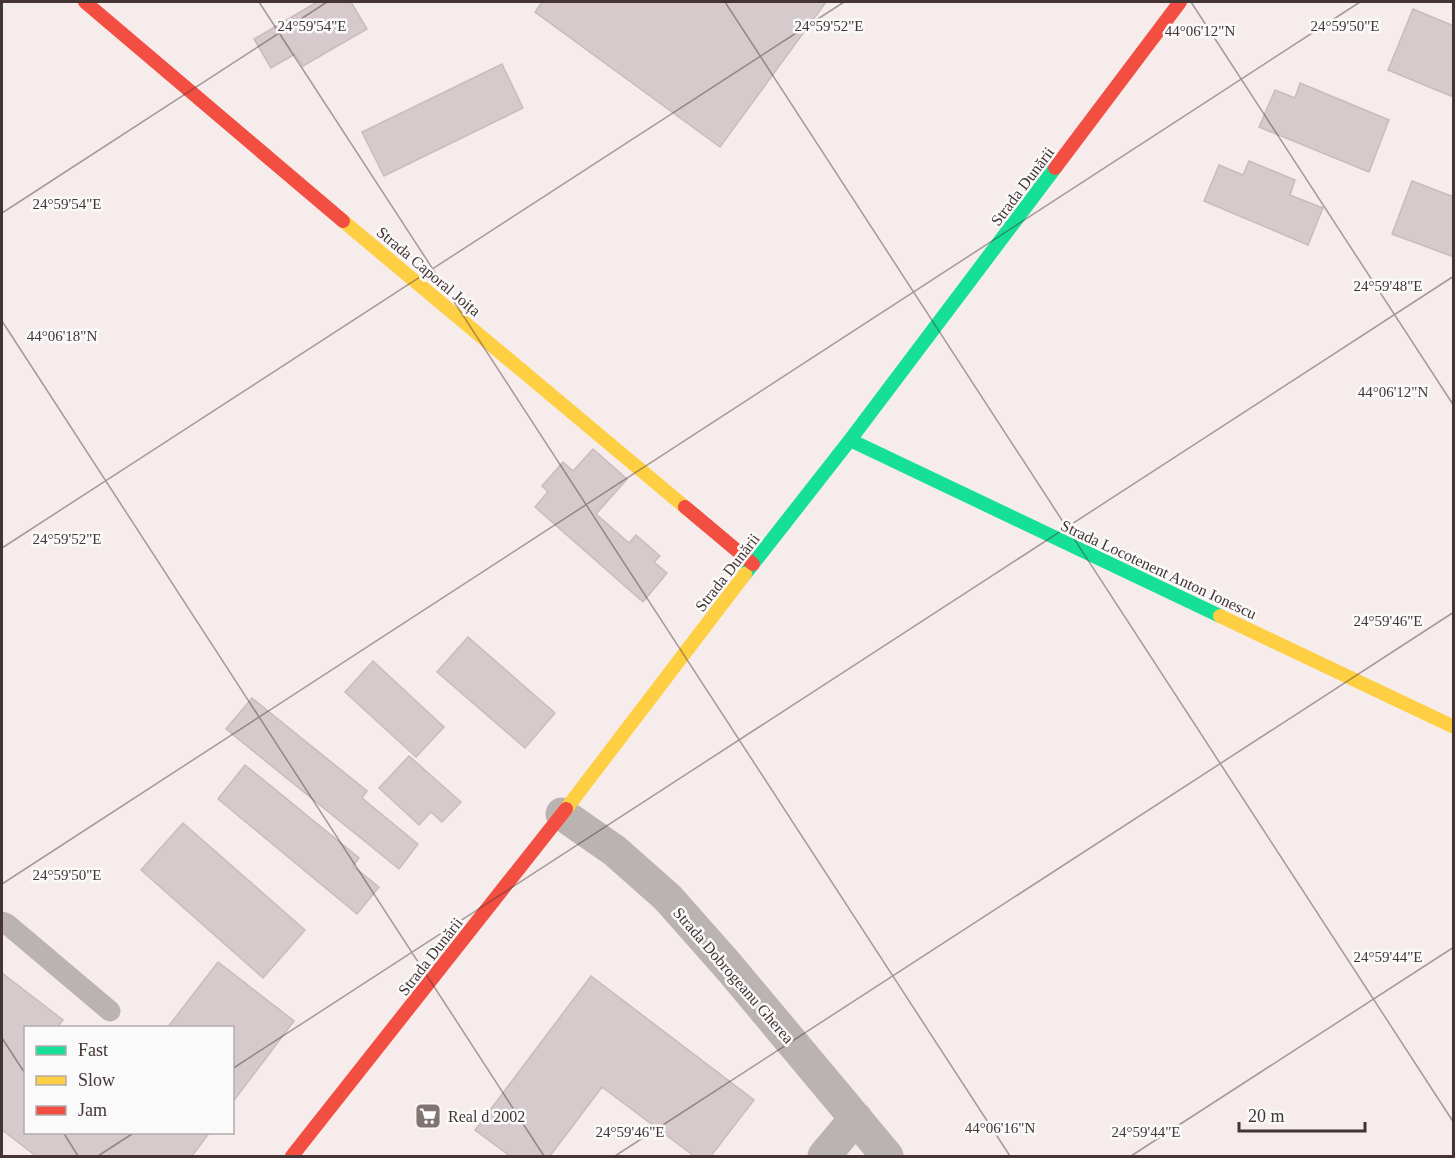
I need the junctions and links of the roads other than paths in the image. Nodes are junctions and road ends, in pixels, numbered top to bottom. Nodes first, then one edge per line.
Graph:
1 (85, 2) edge
2 (1180, 2) edge
3 (850, 440) junction
4 (753, 564) junction
5 (1454, 727) edge
6 (562, 814) junction
7 (2, 922) edge
8 (110, 1011) dead end
9 (856, 1118) junction
10 (292, 1156) edge
11 (824, 1156) edge
12 (887, 1156) edge

1 - 4 street, Strada Caporal Joița
2 - 3 street, Strada Dunării
3 - 4 street, Strada Dunării
3 - 5 street, Strada Locotenent Anton Ionescu
4 - 6 street, Strada Dunării
6 - 9 street, Strada Dobrogeanu Gherea
6 - 10 street, Strada Dunării
7 - 8 lane
9 - 11 street
9 - 12 street, Strada Dobrogeanu Gherea

